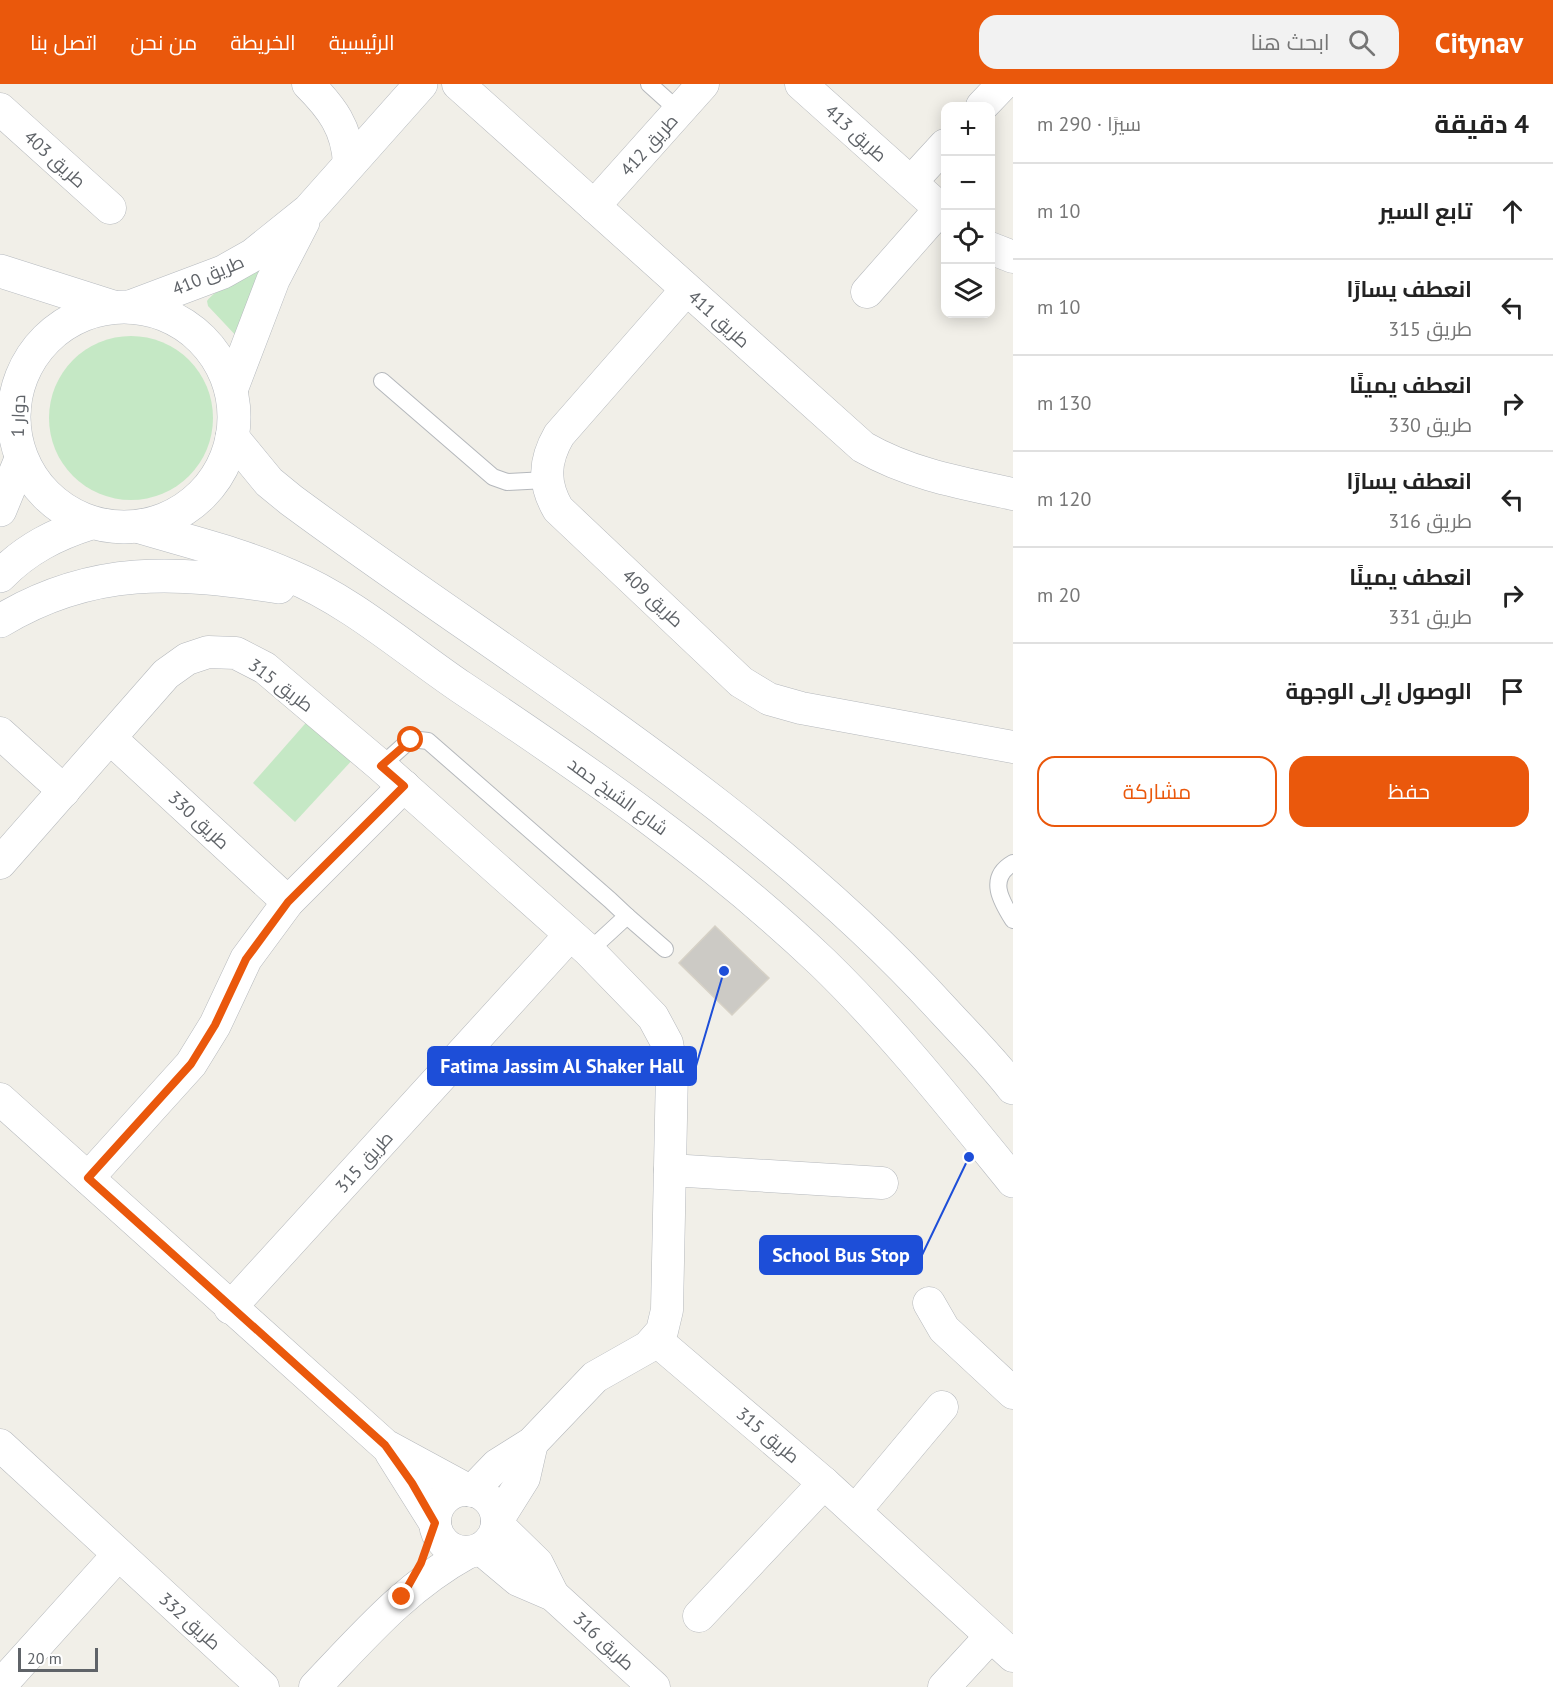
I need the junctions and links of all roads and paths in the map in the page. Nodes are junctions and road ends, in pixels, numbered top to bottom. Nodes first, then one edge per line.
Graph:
1 (308, 84) edge
2 (421, 84) edge
3 (458, 84) edge
4 (649, 84) edge
5 (704, 84) edge
6 (801, 84) edge
7 (1003, 84) edge
8 (986, 102) edge
9 (0, 109) edge
10 (679, 111) junction
11 (941, 149) edge
12 (349, 163) junction
13 (911, 182) junction
14 (594, 207) junction
15 (110, 208) dead end
16 (309, 210) junction
17 (942, 210) edge
18 (941, 213) edge
19 (995, 250) edge
20 (1013, 257) edge
21 (0, 271) edge
22 (686, 290) junction
23 (867, 292) dead end
24 (121, 307) junction
25 (382, 381) dead end
26 (231, 390) junction
27 (0, 397) edge
28 (14, 427) junction
29 (232, 437) junction
30 (21, 459) junction
31 (546, 480) junction
32 (1013, 494) edge
33 (0, 510) edge
34 (91, 523) junction
35 (140, 526) junction
36 (0, 576) edge
37 (329, 595) junction
38 (0, 621) edge
39 (0, 733) edge
40 (110, 738) junction
41 (1013, 747) edge
42 (392, 776) junction
43 (64, 791) junction
44 (0, 863) edge
45 (1013, 863) edge
46 (288, 902) junction
47 (627, 916) junction
48 (1013, 920) edge
49 (580, 943) junction
50 (665, 949) dead end
51 (1013, 1089) edge
52 (0, 1099) edge
53 (670, 1170) junction
54 (88, 1178) junction
55 (1013, 1181) edge
56 (882, 1183) dead end
57 (929, 1303) dead end
58 (230, 1308) junction
59 (656, 1340) junction
60 (1013, 1393) edge
61 (942, 1407) dead end
62 (532, 1443) junction
63 (0, 1445) edge
64 (385, 1445) junction
65 (824, 1483) junction
66 (470, 1491) junction
67 (855, 1511) junction
68 (435, 1525) junction
69 (485, 1537) junction
70 (117, 1555) junction
71 (402, 1597) junction
72 (699, 1616) dead end
73 (1007, 1650) edge
74 (0, 1686) edge
75 (263, 1687) edge
76 (315, 1687) edge
77 (654, 1687) edge
78 (944, 1687) edge

1 - 12 street
2 - 12 main road, طريق 410
3 - 14 street, طريق 411
4 - 10 lane
5 - 10 street, طريق 412
6 - 13 street, طريق 413
7 - 8 street
9 - 15 street, طريق 403
10 - 14 street, طريق 412
11 - 13 street
12 - 16 main road, طريق 410
13 - 17 street, طريق 413
14 - 22 street, طريق 411
16 - 24 main road, طريق 410
16 - 26 main road, طريق 410
18 - 23 street
19 - 20 street
21 - 24 main road
22 - 31 street
22 - 32 street, طريق 411
24 - 26 main road, دوار 1
24 - 28 main road, دوار 1
25 - 31 lane
26 - 29 main road, دوار 1
27 - 28 main road
28 - 30 main road, دوار 1
29 - 35 main road, دوار 1
29 - 51 main road
30 - 33 main road
30 - 34 main road, دوار 1
31 - 41 street, طريق 409
34 - 35 main road, دوار 1
34 - 36 main road
35 - 37 main road, شارع الشيخ حمد
37 - 38 main road
37 - 55 main road, شارع الشيخ حمد
39 - 43 street
40 - 42 street, طريق 315
40 - 43 street, طريق 315
40 - 46 street, طريق 330
42 - 46 street
42 - 47 lane
42 - 49 street, طريق 315
43 - 44 street, طريق 315
45 - 48 lane
46 - 54 street
47 - 49 lane
47 - 50 lane
49 - 53 street, طريق 315
49 - 58 street, طريق 315
52 - 54 street
53 - 56 street
53 - 59 street, طريق 315
54 - 58 street
57 - 60 street
58 - 64 street
59 - 62 street
59 - 65 street, طريق 315
61 - 67 street
62 - 66 street
62 - 69 street
63 - 70 street, طريق 332
64 - 66 street
64 - 68 street
65 - 67 street, طريق 315
65 - 72 street
66 - 68 street
66 - 69 street
67 - 73 street, طريق 315
68 - 69 street
68 - 71 street
69 - 71 street
69 - 77 street, طريق 316
70 - 74 street
70 - 75 street, طريق 332
71 - 76 street
73 - 78 street, طريق 315

